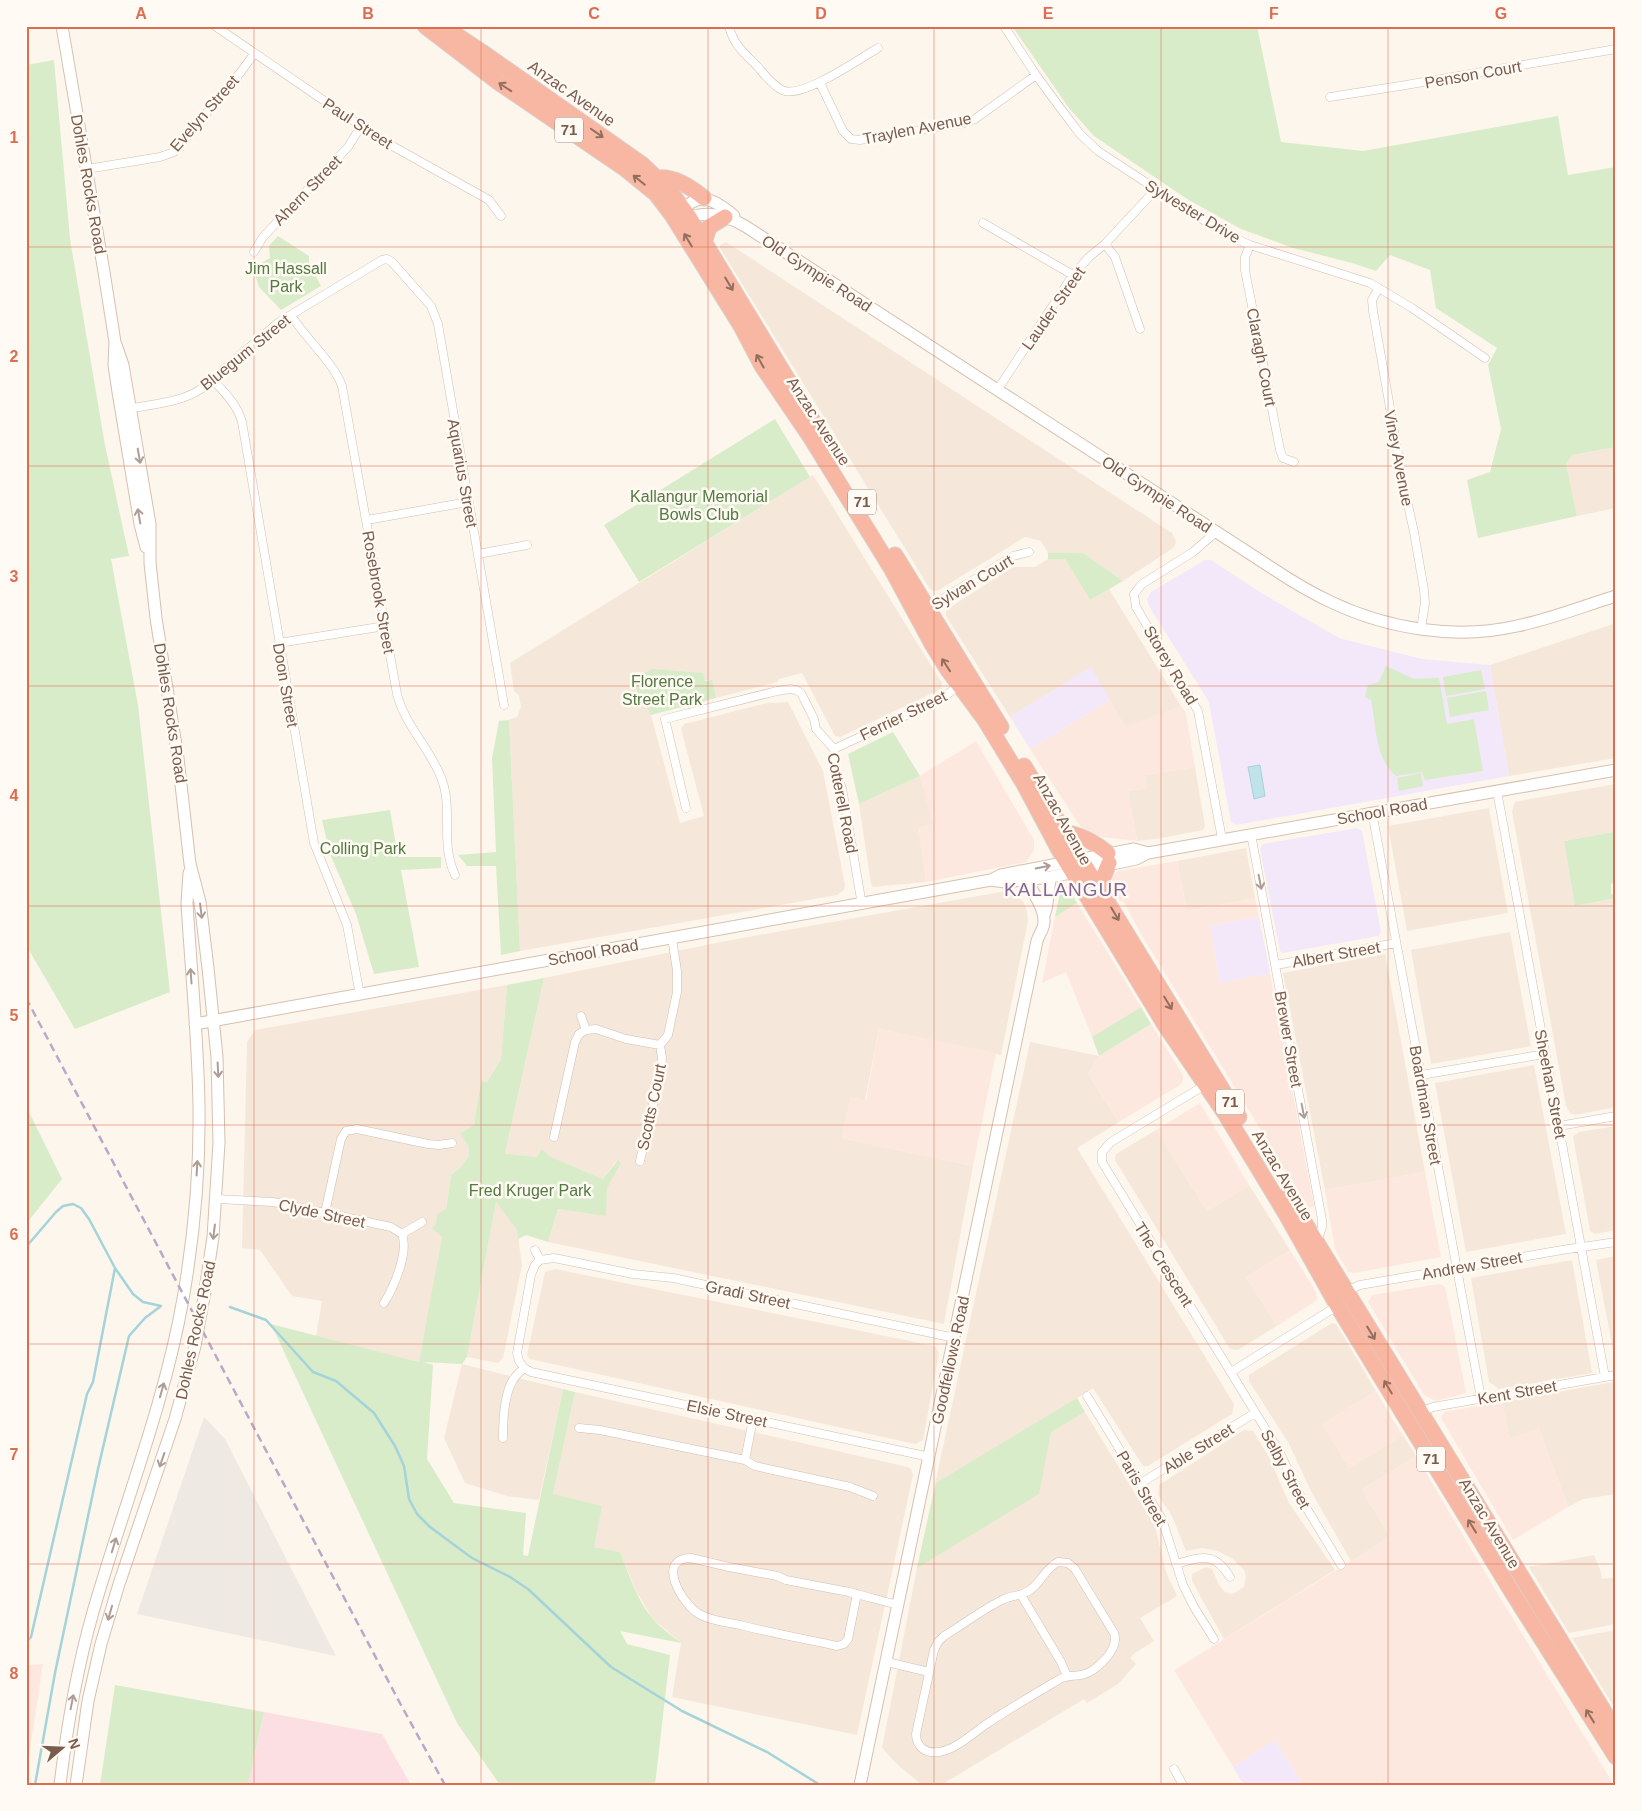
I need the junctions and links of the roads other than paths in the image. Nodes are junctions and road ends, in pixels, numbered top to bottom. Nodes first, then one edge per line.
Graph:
1 (62, 26) edge
2 (215, 26) edge
3 (425, 26) edge
4 (443, 26) edge
5 (729, 26) edge
6 (1004, 26) edge
7 (878, 48) dead end
8 (1616, 49) edge
9 (254, 54) junction
10 (1036, 75) junction
11 (820, 82) junction
12 (1330, 96) dead end
13 (361, 126) junction
14 (87, 169) junction
15 (658, 178) junction
16 (1156, 189) junction
17 (704, 198) junction
18 (501, 216) dead end
19 (680, 216) junction
20 (732, 220) junction
21 (984, 223) dead end
22 (704, 243) junction
23 (1105, 244) junction
24 (1250, 245) junction
25 (254, 252) dead end
26 (387, 259) joint
27 (1073, 275) junction
28 (1379, 288) junction
29 (291, 315) junction
30 (1140, 329) dead end
31 (1485, 358) dead end
32 (212, 379) junction
33 (998, 389) junction
34 (791, 399) junction
35 (126, 409) junction
36 (1294, 462) dead end
37 (468, 502) junction
38 (367, 520) junction
39 (1216, 532) junction
40 (527, 545) dead end
41 (1028, 552) dead end
42 (478, 554) junction
43 (1616, 596) edge
44 (922, 611) junction
45 (385, 626) junction
46 (1421, 629) junction
47 (279, 643) junction
48 (965, 681) junction
49 (504, 705) dead end
50 (834, 749) junction
51 (1616, 770) edge
52 (1497, 791) junction
53 (686, 808) dead end
54 (1372, 812) junction
55 (1066, 833) junction
56 (1251, 834) junction
57 (1222, 840) junction
58 (1109, 858) junction
59 (1085, 863) junction
60 (190, 864) junction
61 (1069, 867) junction
62 (455, 875) dead end
63 (1019, 876) junction
64 (1051, 876) junction
65 (1101, 891) junction
66 (862, 905) junction
67 (1044, 915) junction
68 (1039, 935) junction
69 (672, 938) junction
70 (1396, 943) junction
71 (1276, 965) junction
72 (360, 995) junction
73 (581, 1016) dead end
74 (214, 1021) junction
75 (195, 1024) junction
76 (586, 1030) junction
77 (660, 1046) junction
78 (1545, 1054) junction
79 (1421, 1075) junction
80 (1205, 1085) junction
81 (1616, 1116) edge
82 (1559, 1126) junction
83 (554, 1137) dead end
84 (452, 1143) dead end
85 (640, 1161) dead end
86 (217, 1199) junction
87 (325, 1213) junction
88 (422, 1222) dead end
89 (402, 1234) junction
90 (1616, 1242) edge
91 (1317, 1243) junction
92 (1581, 1248) junction
93 (535, 1250) dead end
94 (540, 1260) junction
95 (1456, 1268) junction
96 (1346, 1291) junction
97 (384, 1303) dead end
98 (1337, 1305) junction
99 (955, 1338) junction
100 (524, 1368) junction
101 (1231, 1372) junction
102 (1616, 1375) edge
103 (1606, 1377) junction
104 (1087, 1396) dead end
105 (1481, 1398) junction
106 (1420, 1412) junction
107 (1255, 1413) junction
108 (753, 1419) junction
109 (580, 1428) dead end
110 (503, 1438) dead end
111 (930, 1457) junction
112 (745, 1460) junction
113 (1142, 1483) junction
114 (873, 1496) dead end
115 (1176, 1564) junction
116 (1342, 1565) dead end
117 (1230, 1577) dead end
118 (857, 1594) junction
119 (1021, 1595) junction
120 (898, 1605) junction
121 (1214, 1639) dead end
122 (887, 1662) junction
123 (929, 1672) junction
124 (1068, 1676) junction
125 (1616, 1731) edge
126 (1616, 1757) edge
127 (1174, 1769) dead end
128 (60, 1785) edge
129 (76, 1785) edge
130 (860, 1785) edge
131 (1183, 1785) edge

1 - 14 main road, Dohles Rocks Road
2 - 9 street, Paul Street
19 -> 3 highway, Anzac Avenue / 71
4 -> 15 highway, Anzac Avenue / 71
5 - 11 street
6 - 10 street, Sylvester Drive
7 - 11 street
8 - 12 street, Penson Court
9 - 13 street, Paul Street
9 - 14 street, Evelyn Street
10 - 11 street, Traylen Avenue
10 - 16 street, Sylvester Drive
13 - 18 street, Paul Street
13 - 25 street, Ahern Street
14 - 35 main road, Dohles Rocks Road
15 - 17 highway
15 - 19 highway, Anzac Avenue / 71
16 - 23 street, Lauder Street
16 - 24 street, Sylvester Drive
17 - 19 main road
17 - 20 main road, Old Gympie Road
19 - 20 main road, Old Gympie Road
19 - 22 highway, Anzac Avenue / 71
34 -> 19 highway, Anzac Avenue / 71
20 - 22 highway
20 - 33 main road, Old Gympie Road
21 - 27 street
22 -> 34 highway, Anzac Avenue / 71
23 - 27 street, Lauder Street
23 - 30 street
24 - 28 street, Sylvester Drive
24 - 36 street, Claragh Court
26 - 29 street, Bluegum Street
26 - 37 street, Aquarius Street
27 - 33 street, Lauder Street
28 - 31 street, Sylvester Drive
28 - 46 street, Viney Avenue
29 - 32 street, Bluegum Street
29 - 38 street, Rosebrook Street
32 - 35 street, Bluegum Street
32 - 47 street, Doon Street
33 - 39 main road, Old Gympie Road
34 - 44 highway, Anzac Avenue / 71
35 - 60 main road, Dohles Rocks Road
37 - 38 street
37 - 42 street, Aquarius Street
38 - 45 street, Rosebrook Street
39 - 46 main road, Old Gympie Road
39 - 57 street, Storey Road
40 - 42 street
41 - 44 street, Sylvan Court
42 - 49 street, Aquarius Street
43 - 46 main road, Old Gympie Road
44 - 48 highway, Anzac Avenue / 71
45 - 47 street
45 - 62 street, Rosebrook Street
47 - 72 street, Doon Street
48 - 50 street, Ferrier Street
48 - 55 highway, Anzac Avenue / 71
48 - 61 highway, Anzac Avenue / 71
50 - 53 street, Cotterell Road
50 - 66 street, Cotterell Road
51 - 52 main road, School Road
52 - 54 main road, School Road
52 - 78 street, Sheehan Street
54 - 56 main road, School Road
54 - 70 street, Boardman Street
55 - 58 highway
55 - 59 highway, Anzac Avenue / 71
56 - 57 main road, School Road
56 -> 71 street, Brewer Street
57 - 58 main road, School Road
58 - 59 main road, School Road
58 - 65 highway
59 - 61 main road, School Road
59 - 65 highway, Anzac Avenue / 71
60 -> 74 main road, Dohles Rocks Road
75 -> 60 main road, Dohles Rocks Road
63 -> 61 main road, School Road
61 - 64 main road, School Road
61 - 80 highway, Anzac Avenue / 71
63 - 64 main road, School Road
63 - 66 main road, School Road
63 - 67 main road
63 - 68 main road, Goodfellows Road
64 - 67 main road, Goodfellows Road
65 -> 91 highway, Anzac Avenue / 71
66 - 69 main road, School Road
67 - 68 main road, Goodfellows Road
68 - 99 main road, Goodfellows Road
69 - 72 main road, School Road
69 - 77 street, Scotts Court
70 - 71 street, Albert Street
70 - 79 street, Boardman Street
71 -> 91 street, Brewer Street
72 - 74 main road, School Road
73 - 76 street
74 - 75 main road, School Road
74 -> 86 main road, Dohles Rocks Road
128 -> 75 main road, Dohles Rocks Road
76 - 77 street
76 - 83 street
77 - 85 street, Scotts Court
78 - 79 street
78 - 82 street, Sheehan Street
79 - 95 street, Boardman Street
80 - 98 highway, Anzac Avenue / 71
80 - 101 street, The Crescent
81 - 82 street
82 - 92 street, Sheehan Street
84 - 87 street
86 - 87 street, Clyde Street
86 -> 129 main road, Dohles Rocks Road
87 - 89 street, Clyde Street
88 - 89 street
89 - 97 street
90 - 92 street, Andrew Street
91 - 96 highway, Anzac Avenue / 71
92 - 95 street, Andrew Street
92 - 103 street, Sheehan Street
93 - 94 street
94 - 99 street, Gradi Street
94 - 100 street
95 - 96 street, Andrew Street
95 - 105 street, Boardman Street
96 - 98 street
96 -> 106 highway, Anzac Avenue / 71
98 - 101 street
126 -> 98 highway, Anzac Avenue / 71
99 - 111 main road, Goodfellows Road
100 - 108 street, Elsie Street
100 - 110 street
101 - 107 street, Selby Street
102 - 103 street, Kent Street
103 - 105 street, Kent Street
104 - 113 street, Paris Street
105 - 106 street, Kent Street
106 - 125 highway, Anzac Avenue / 71
107 - 113 street, Able Street
107 - 116 street, Selby Street
108 - 111 street, Elsie Street
108 - 112 street
109 - 112 street
111 - 120 main road, Goodfellows Road
112 - 114 street
113 - 115 street, Paris Street
115 - 117 street
115 - 121 street, Paris Street
118 - 118 street
118 - 120 street
119 - 123 street
119 - 124 street
119 - 124 street
120 - 122 main road, Goodfellows Road
122 - 123 street
122 - 130 main road, Goodfellows Road
123 - 124 street
127 - 131 street

